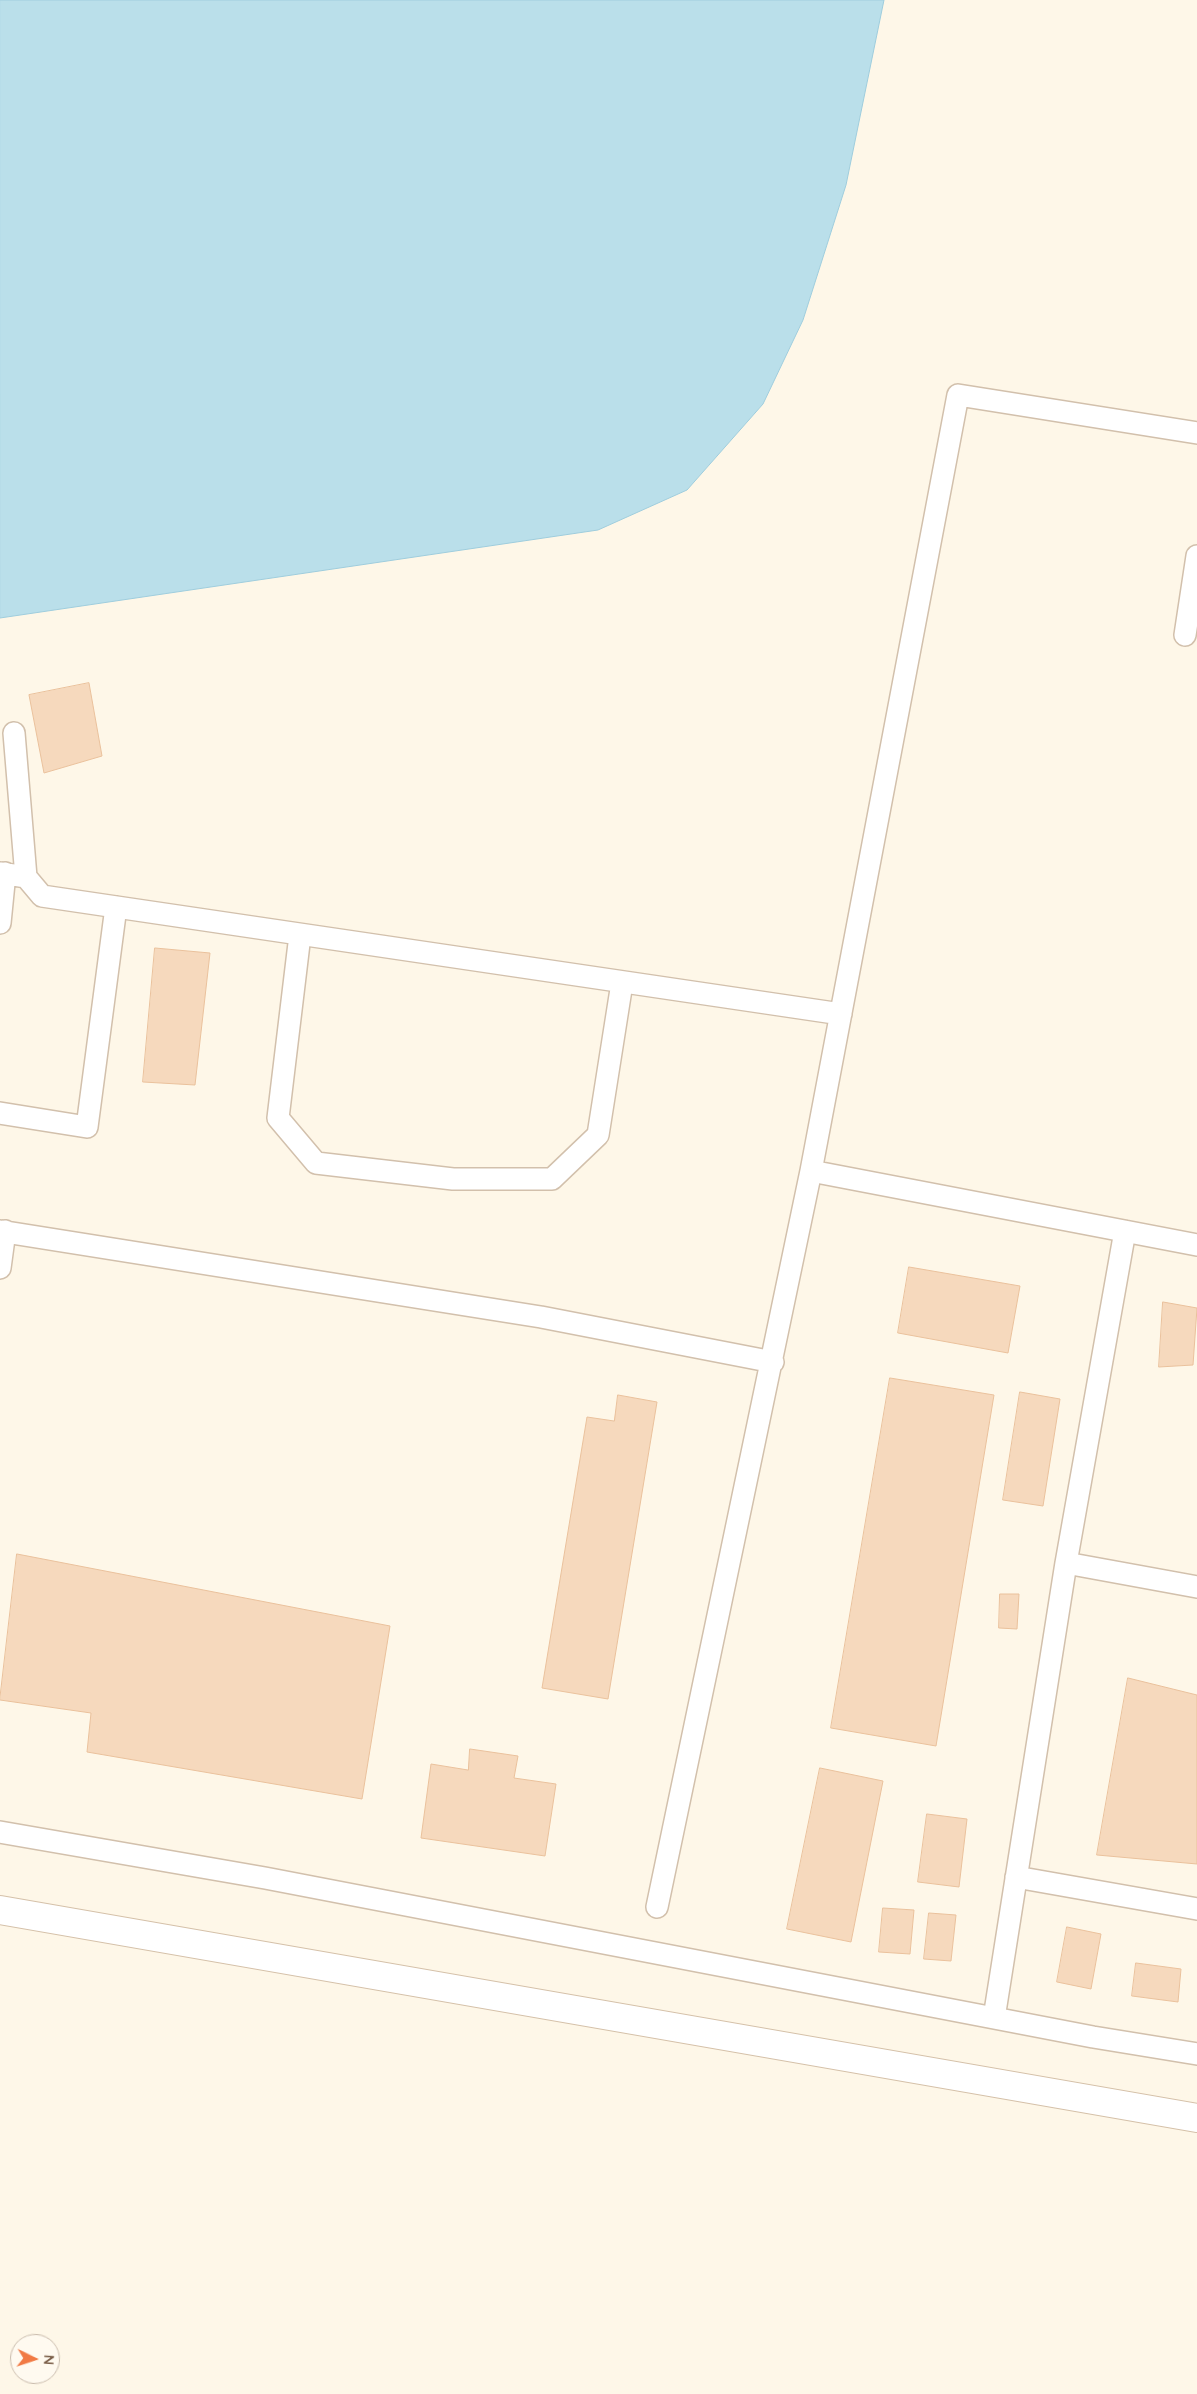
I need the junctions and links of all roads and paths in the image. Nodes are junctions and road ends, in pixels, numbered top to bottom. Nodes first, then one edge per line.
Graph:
1 (1197, 434) edge
2 (1197, 556) edge
3 (1186, 635) dead end
4 (14, 733) dead end
5 (10, 874) edge
6 (116, 907) junction
7 (0, 923) edge
8 (300, 935) junction
9 (622, 983) junction
10 (841, 1014) junction
11 (0, 1113) edge
12 (811, 1171) junction
13 (3, 1231) edge
14 (1126, 1231) junction
15 (1197, 1245) edge
16 (0, 1268) edge
17 (773, 1362) junction
18 (1066, 1563) junction
19 (1197, 1586) edge
20 (0, 1832) edge
21 (1016, 1877) junction
22 (657, 1907) dead end
23 (1197, 1909) edge
24 (0, 1910) edge
25 (994, 2018) junction
26 (1197, 2054) edge
27 (1197, 2118) edge

1 - 10 lane
2 - 3 lane
4 - 5 lane
5 - 6 lane
5 - 7 lane
6 - 8 lane
6 - 11 lane
8 - 9 lane
8 - 9 lane
9 - 10 lane
10 - 12 lane
12 - 14 lane
12 - 17 lane
13 - 16 lane
13 - 17 lane
14 - 15 lane
14 - 18 lane
17 - 22 lane
18 - 19 lane
18 - 21 lane
20 - 25 lane
21 - 23 lane
21 - 25 lane
24 - 27 street
25 - 26 lane

